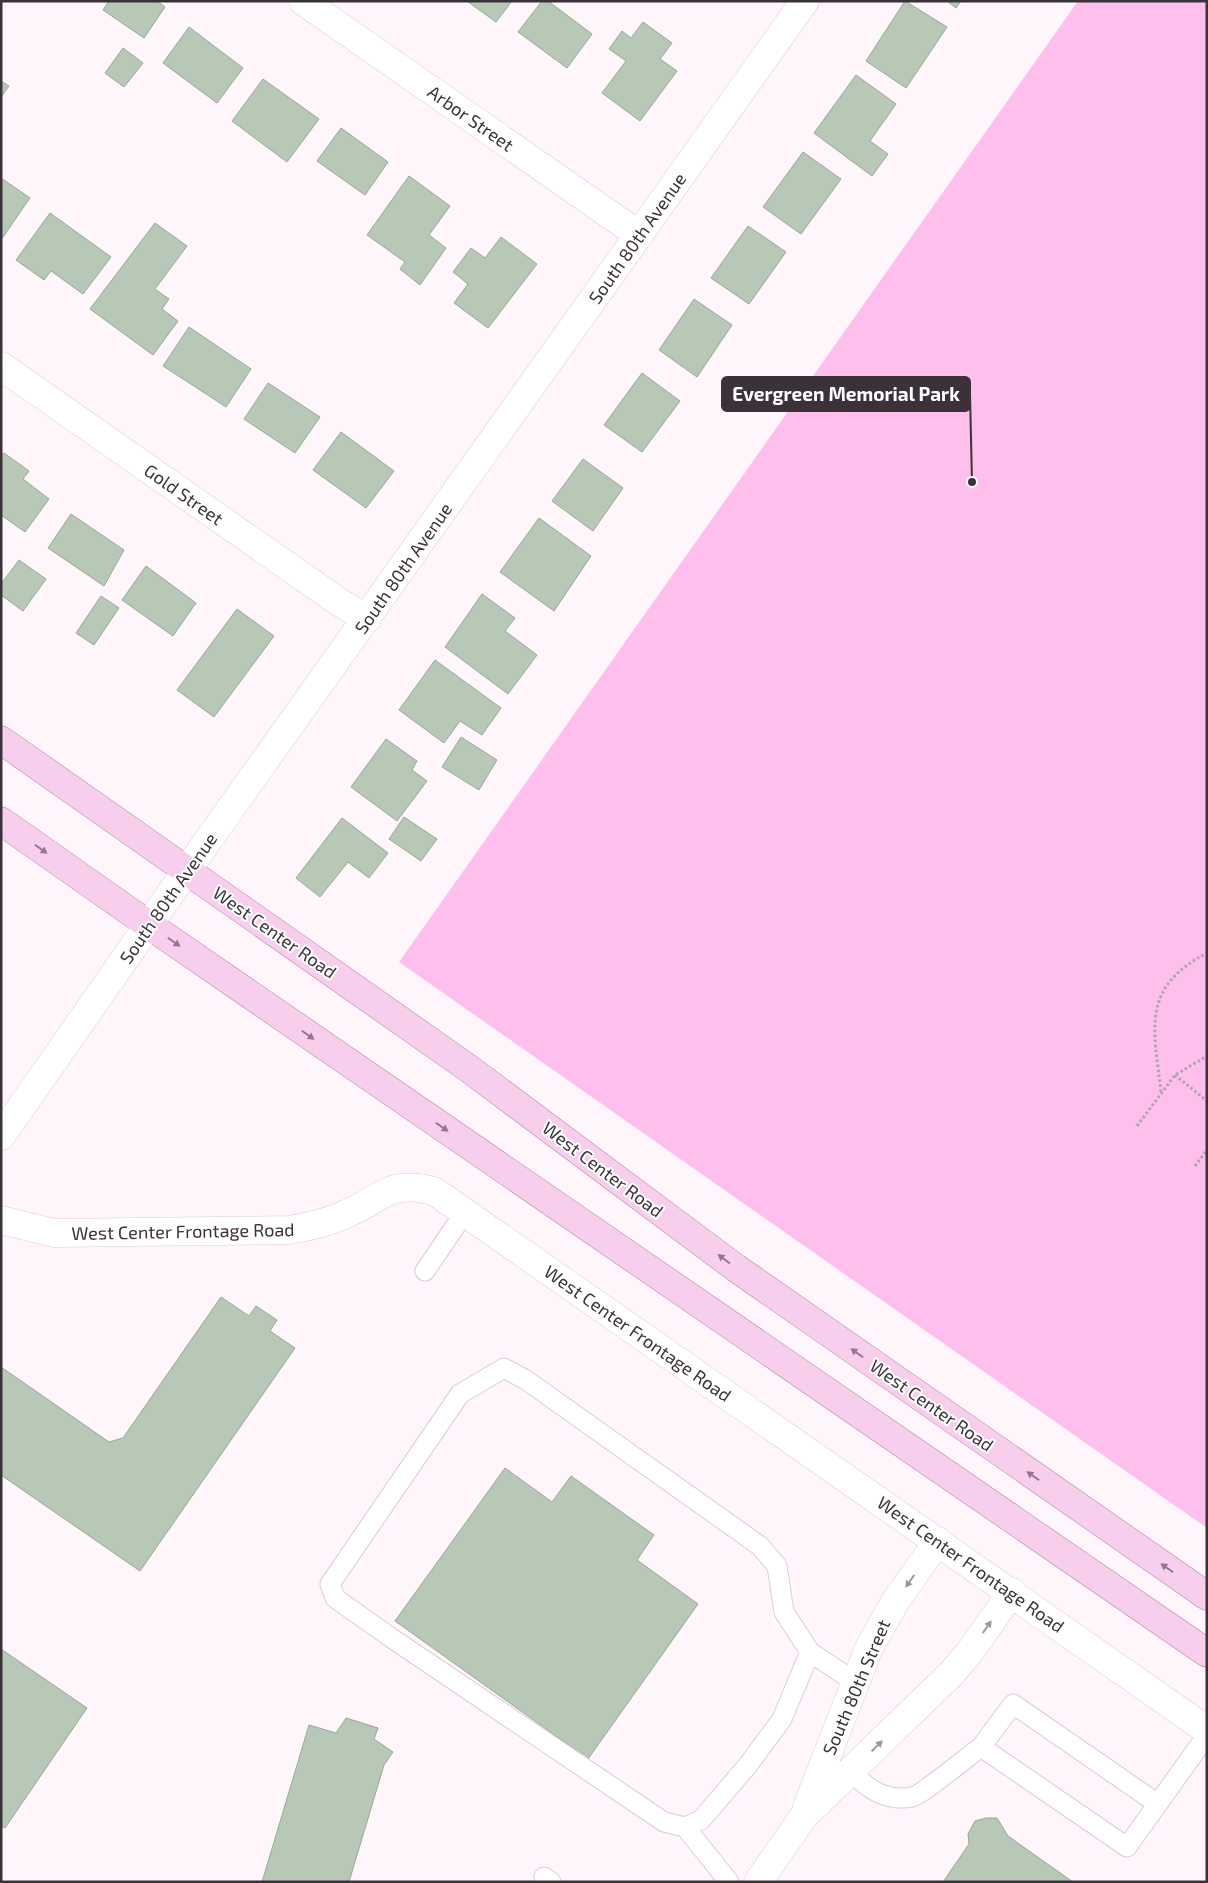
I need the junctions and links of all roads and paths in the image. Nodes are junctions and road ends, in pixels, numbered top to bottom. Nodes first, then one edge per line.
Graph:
1 (303, 1) edge
2 (805, 1) edge
3 (639, 235) junction
4 (1, 366) edge
5 (367, 619) junction
6 (1, 740) edge
7 (1, 821) edge
8 (187, 870) junction
9 (149, 925) junction
10 (1207, 953) edge
11 (1207, 1056) edge
12 (1175, 1075) junction
13 (1161, 1092) junction
14 (1207, 1101) edge
15 (1138, 1126) dead end
16 (1, 1136) edge
17 (1207, 1150) edge
18 (1195, 1166) dead end
19 (465, 1212) junction
20 (1, 1220) edge
21 (424, 1271) dead end
22 (938, 1541) junction
23 (1012, 1592) junction
24 (1207, 1596) edge
25 (810, 1652) junction
26 (1207, 1653) edge
27 (856, 1682) junction
28 (1207, 1730) edge
29 (1207, 1736) edge
30 (981, 1747) junction
31 (851, 1770) junction
32 (1158, 1804) junction
33 (804, 1816) junction
34 (685, 1827) junction
35 (729, 1882) edge
36 (758, 1882) edge

1 - 3 street, Arbor Street
2 - 3 street, South 80th Avenue
3 - 5 street, South 80th Avenue
4 - 5 street, Gold Street
5 - 8 street, South 80th Avenue
6 - 8 main road, West Center Road
7 -> 9 main road
8 - 9 street, South 80th Avenue
24 -> 8 main road, West Center Road
9 - 16 street, South 80th Avenue
9 -> 26 main road
10 - 13 path
11 - 12 path
12 - 13 path
12 - 14 path
13 - 15 path
17 - 18 path
19 - 20 street, West Center Frontage Road
19 - 21 lane
19 - 22 street, West Center Frontage Road
22 - 23 street, West Center Frontage Road
22 -> 27 street, South 80th Street
23 - 28 street, West Center Frontage Road
31 -> 23 street, South 80th Street
25 - 27 lane
25 - 34 lane
25 - 34 lane
27 - 33 street, South 80th Street
29 - 32 lane
30 - 31 lane
30 - 32 lane
30 - 32 lane
31 - 33 street, South 80th Street
33 - 36 street, South 80th Street
34 - 35 lane

